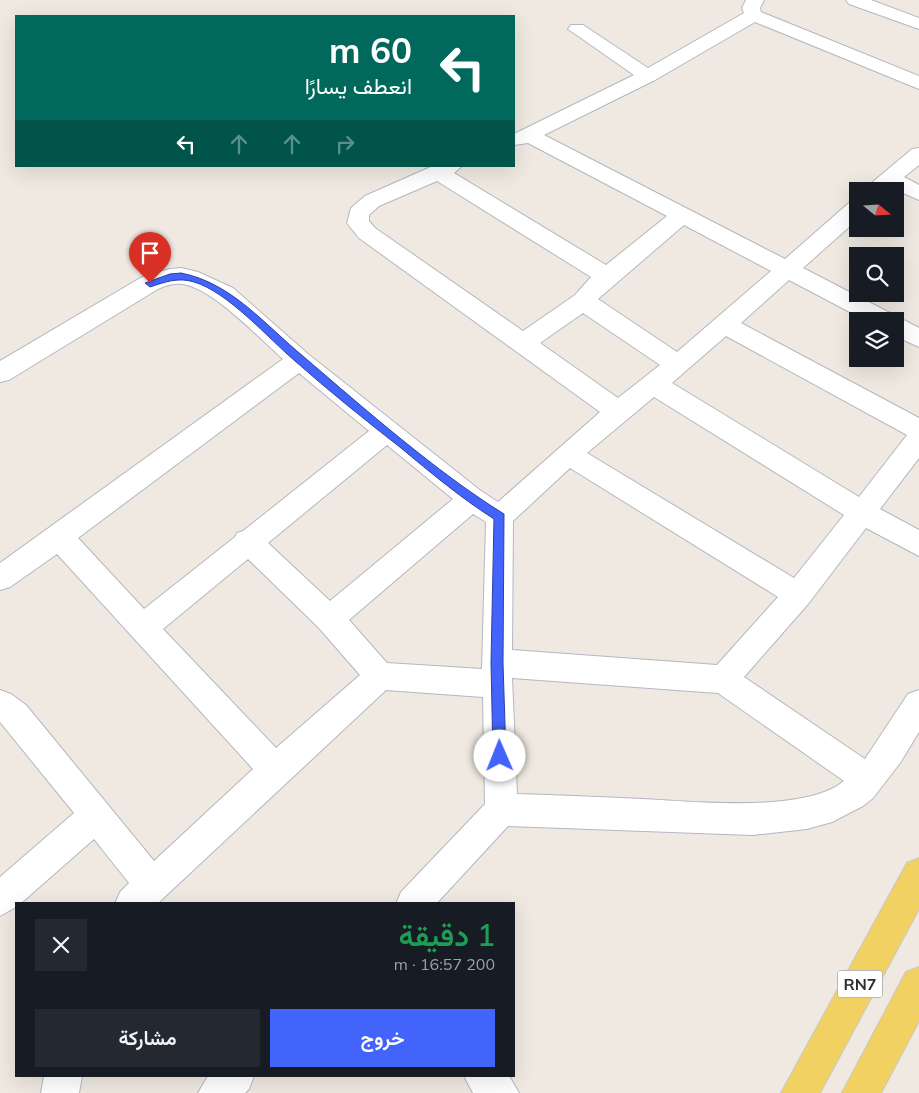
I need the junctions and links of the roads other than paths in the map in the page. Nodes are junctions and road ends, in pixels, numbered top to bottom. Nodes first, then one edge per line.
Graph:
1 (855, 0) edge
2 (755, 8) edge
3 (919, 24) edge
4 (577, 29) dead end
5 (648, 76) junction
6 (919, 83) edge
7 (521, 138) edge
8 (919, 154) edge
9 (445, 169) edge
10 (886, 182) edge
11 (904, 189) edge
12 (919, 192) edge
13 (682, 215) junction
14 (849, 215) edge
15 (786, 269) junction
16 (608, 278) junction
17 (583, 301) junction
18 (869, 312) edge
19 (726, 325) junction
20 (904, 330) edge
21 (919, 338) edge
22 (523, 343) junction
23 (300, 360) junction
24 (678, 365) junction
25 (0, 372) edge
26 (655, 385) junction
27 (618, 411) junction
28 (919, 430) edge
29 (387, 431) junction
30 (919, 439) edge
31 (568, 454) junction
32 (472, 499) junction
33 (863, 513) junction
34 (500, 517) junction
35 (59, 537) junction
36 (247, 541) junction
37 (919, 544) edge
38 (0, 578) edge
39 (798, 595) junction
40 (329, 619) junction
41 (142, 628) junction
42 (498, 674) junction
43 (380, 676) junction
44 (723, 679) junction
45 (919, 704) edge
46 (5, 715) edge
47 (274, 770) junction
48 (869, 780) junction
49 (501, 810) junction
50 (96, 815) junction
51 (919, 875) edge
52 (142, 894) edge
53 (0, 898) edge
54 (415, 902) edge
55 (919, 985) edge
56 (63, 1077) edge
57 (235, 1077) edge
58 (483, 1077) edge
59 (60, 1093) edge
60 (218, 1093) edge
61 (500, 1093) edge
62 (800, 1093) edge
63 (861, 1093) edge

1 - 3 street
2 - 5 street
2 - 6 street
4 - 5 street
5 - 7 street
7 - 13 street
8 - 10 street
9 - 16 street
9 - 22 street
11 - 12 street
13 - 15 street
13 - 16 street
14 - 15 street
15 - 18 street
15 - 19 street
16 - 17 street
17 - 22 street
17 - 24 street
19 - 24 street
19 - 28 street
20 - 21 street
22 - 27 street
23 - 25 street
23 - 29 street
23 - 35 street
24 - 26 street
26 - 27 street
26 - 33 street
27 - 31 street
29 - 32 street
29 - 36 street
30 - 33 street
31 - 34 street
31 - 39 street
32 - 34 street
32 - 40 street
33 - 37 street
33 - 39 street
34 - 42 street
35 - 38 street
35 - 41 street
36 - 40 street
36 - 41 street
39 - 44 street
40 - 43 street
41 - 47 street
42 - 43 street
42 - 44 street
42 - 49 street
43 - 47 street
44 - 48 street
45 - 48 street
46 - 50 street
47 - 52 street
48 - 49 street
49 - 54 street
50 - 52 street
50 - 53 street
51 - 62 main road, RN7
55 - 63 main road
56 - 59 street
57 - 60 street
58 - 61 street

